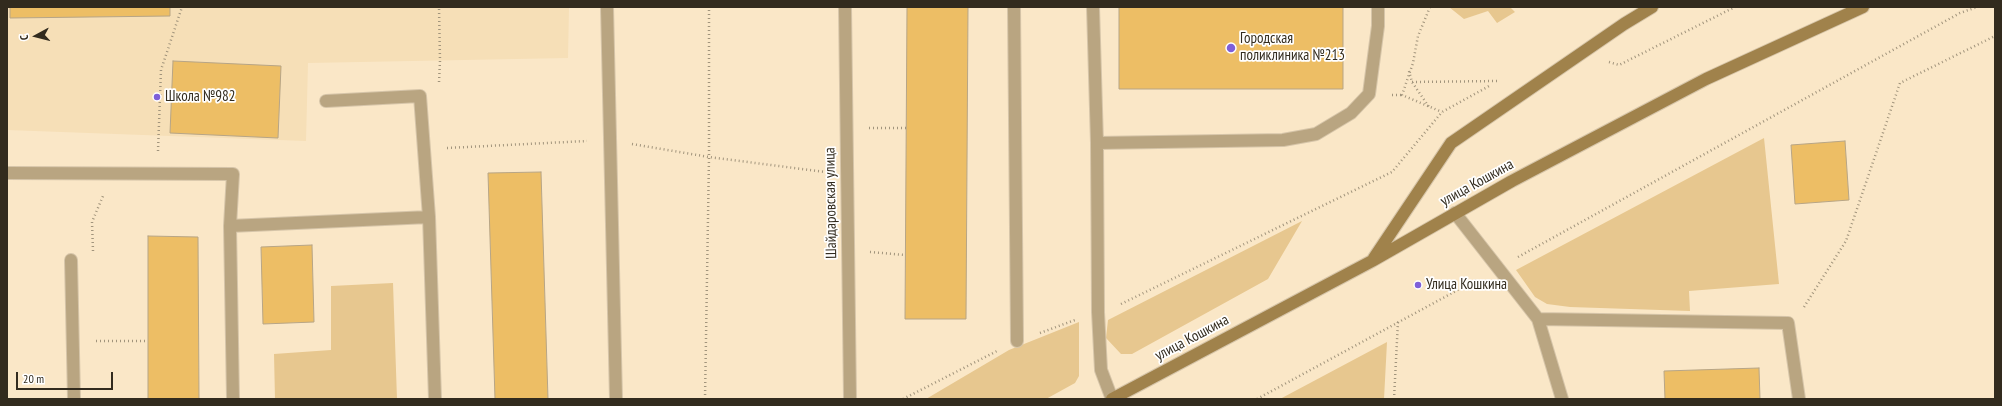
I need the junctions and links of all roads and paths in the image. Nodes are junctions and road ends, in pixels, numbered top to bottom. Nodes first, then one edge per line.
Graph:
1 (182, 7) edge
2 (439, 7) edge
3 (607, 7) edge
4 (709, 7) edge
5 (845, 7) edge
6 (1014, 7) edge
7 (1093, 7) edge
8 (1378, 7) edge
9 (1430, 7) edge
10 (1652, 7) edge
11 (1735, 7) edge
12 (1863, 7) edge
13 (1977, 7) edge
14 (1995, 36) edge
15 (1580, 54) junction
16 (1410, 71) junction
17 (1504, 78) dead end
18 (1498, 81) junction
19 (1412, 82) junction
20 (420, 96) junction
21 (326, 101) dead end
22 (1429, 107) junction
23 (1442, 112) junction
24 (846, 128) junction
25 (907, 128) dead end
26 (610, 140) junction
27 (1097, 142) junction
28 (424, 149) junction
29 (709, 157) junction
30 (156, 172) junction
31 (7, 173) edge
32 (847, 175) junction
33 (1455, 213) junction
34 (429, 217) junction
35 (230, 226) junction
36 (848, 250) junction
37 (906, 255) dead end
38 (71, 260) dead end
39 (1372, 261) junction
40 (1498, 268) junction
41 (1098, 312) junction
42 (1538, 319) junction
43 (1398, 321) junction
44 (1788, 323) junction
45 (72, 341) junction
46 (147, 341) dead end
47 (1017, 341) junction
48 (74, 399) edge
49 (233, 399) edge
50 (436, 399) edge
51 (616, 399) edge
52 (705, 399) edge
53 (850, 399) edge
54 (903, 399) edge
55 (1112, 399) edge
56 (1257, 399) edge
57 (1394, 399) edge
58 (1562, 399) edge
59 (1799, 399) edge

1 - 30 path
2 - 20 path
3 - 26 street
4 - 29 path
5 - 24 street, Шайдаровская улица
6 - 47 street
7 - 27 street
8 - 27 street
9 - 16 path
10 - 15 main road
11 - 15 path
12 - 33 main road, улица Кошкина
13 - 40 path
14 - 44 path
15 - 39 main road
16 - 19 path
16 - 22 path
17 - 18 path
18 - 19 path
18 - 23 path
19 - 22 path
20 - 21 street
20 - 28 street
22 - 23 path
23 - 41 path
24 - 25 path
24 - 32 street, Шайдаровская улица
26 - 28 path
26 - 29 path
26 - 51 street
27 - 41 street
28 - 34 street
29 - 32 path
29 - 52 path
30 - 31 street
30 - 35 street
32 - 36 street, Шайдаровская улица
33 - 39 main road, улица Кошкина
33 - 40 street
34 - 35 street
34 - 50 street
35 - 49 street
36 - 37 path
36 - 53 street, Шайдаровская улица
38 - 45 street
39 - 55 main road, улица Кошкина
40 - 42 street
40 - 43 path
41 - 47 path
41 - 55 street
42 - 44 street
42 - 58 street
43 - 56 path
43 - 57 path
44 - 59 street
45 - 46 path
45 - 48 street
47 - 54 path

